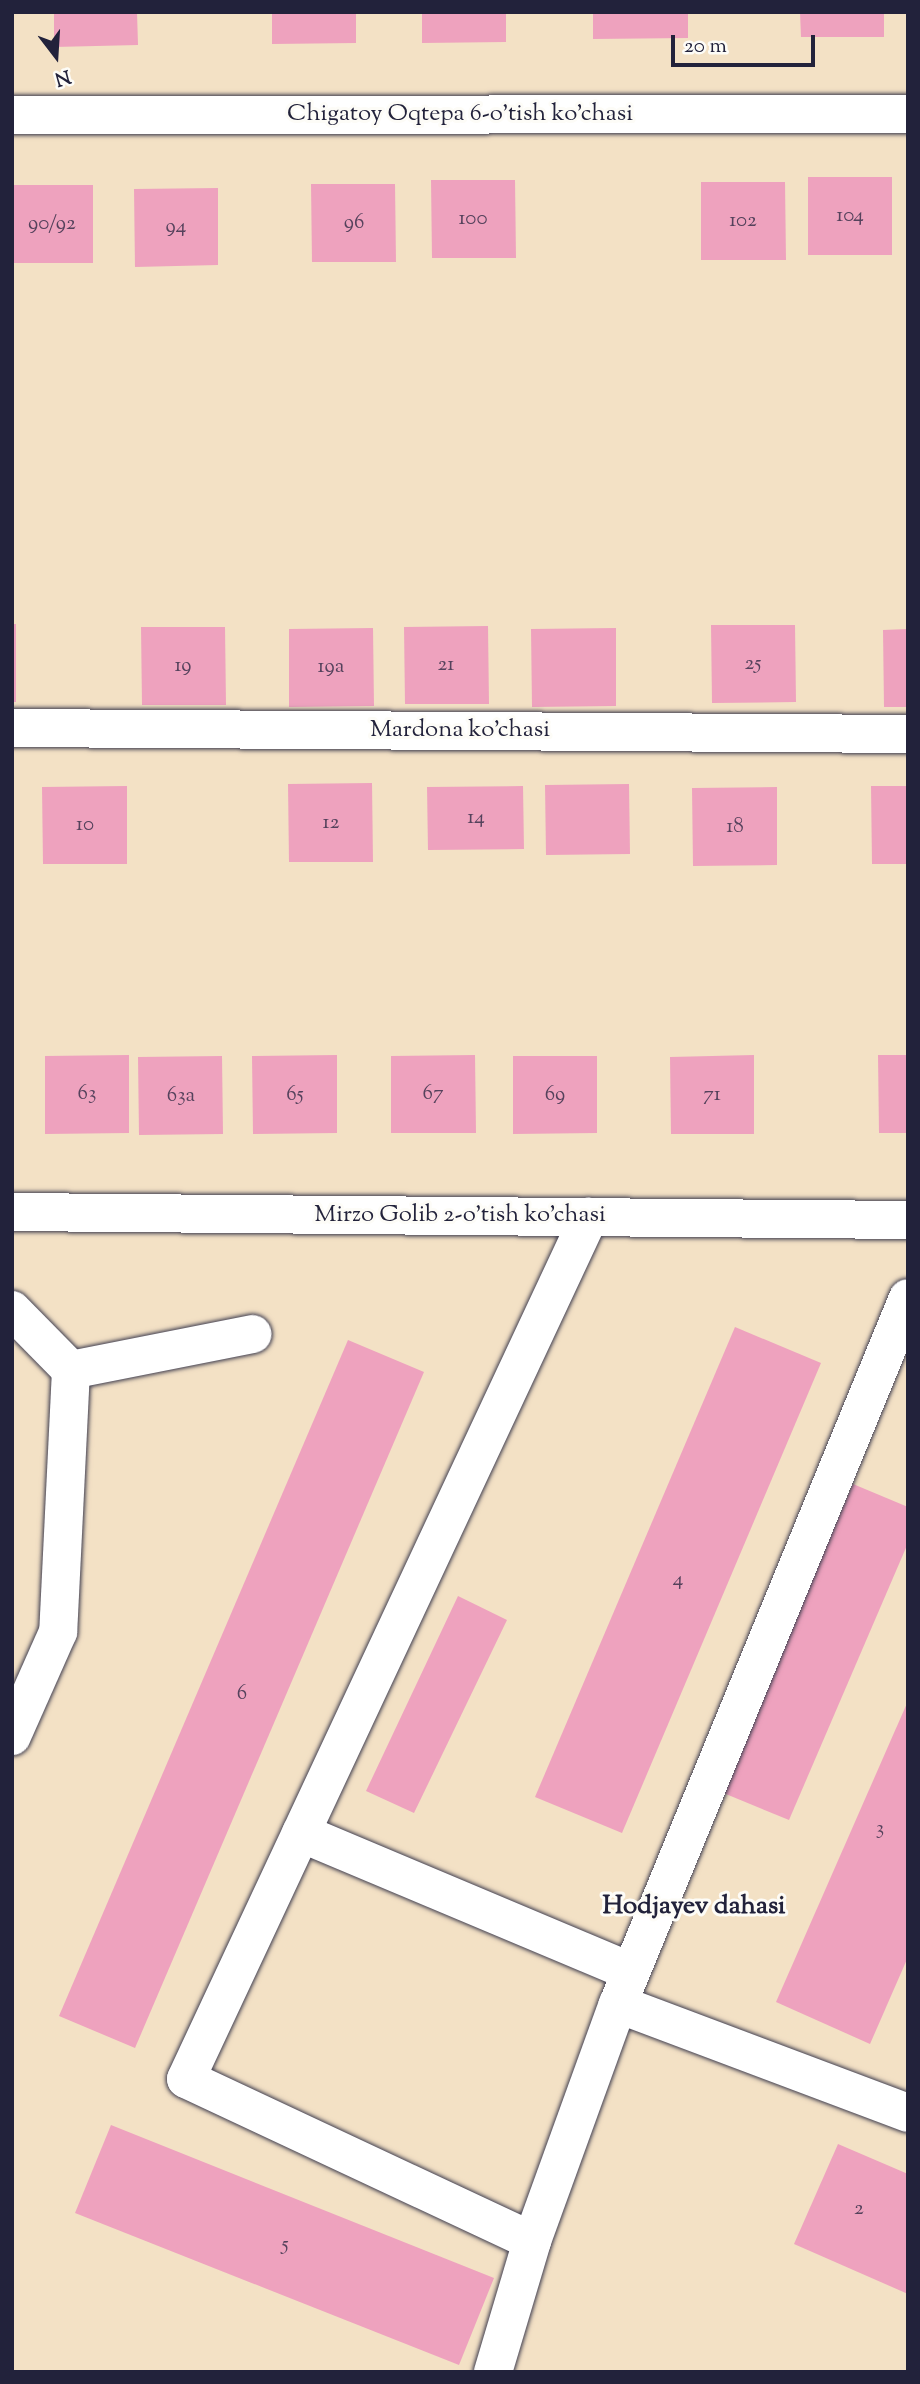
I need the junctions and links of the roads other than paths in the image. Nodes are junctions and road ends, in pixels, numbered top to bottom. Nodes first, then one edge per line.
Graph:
1 (908, 114) edge
2 (12, 115) edge
3 (12, 728) edge
4 (908, 734) edge
5 (12, 1212) edge
6 (589, 1217) junction
7 (908, 1220) edge
8 (908, 1298) edge
9 (12, 1310) edge
10 (252, 1334) dead end
11 (71, 1370) junction
12 (12, 1736) edge
13 (301, 1833) junction
14 (624, 1987) junction
15 (907, 2110) edge
16 (532, 2241) junction
17 (493, 2372) edge

1 - 2 street, Chigatoy Oqtepa 6-o'tish ko'chasi
3 - 4 street, Mardona ko'chasi
5 - 6 street, Mirzo Golib 2-o'tish ko'chasi
6 - 7 street, Mirzo Golib 2-o'tish ko'chasi
6 - 13 street
8 - 14 street
9 - 11 street
10 - 11 street
11 - 12 street
13 - 14 street
13 - 16 street
14 - 15 street
14 - 16 street
16 - 17 street

